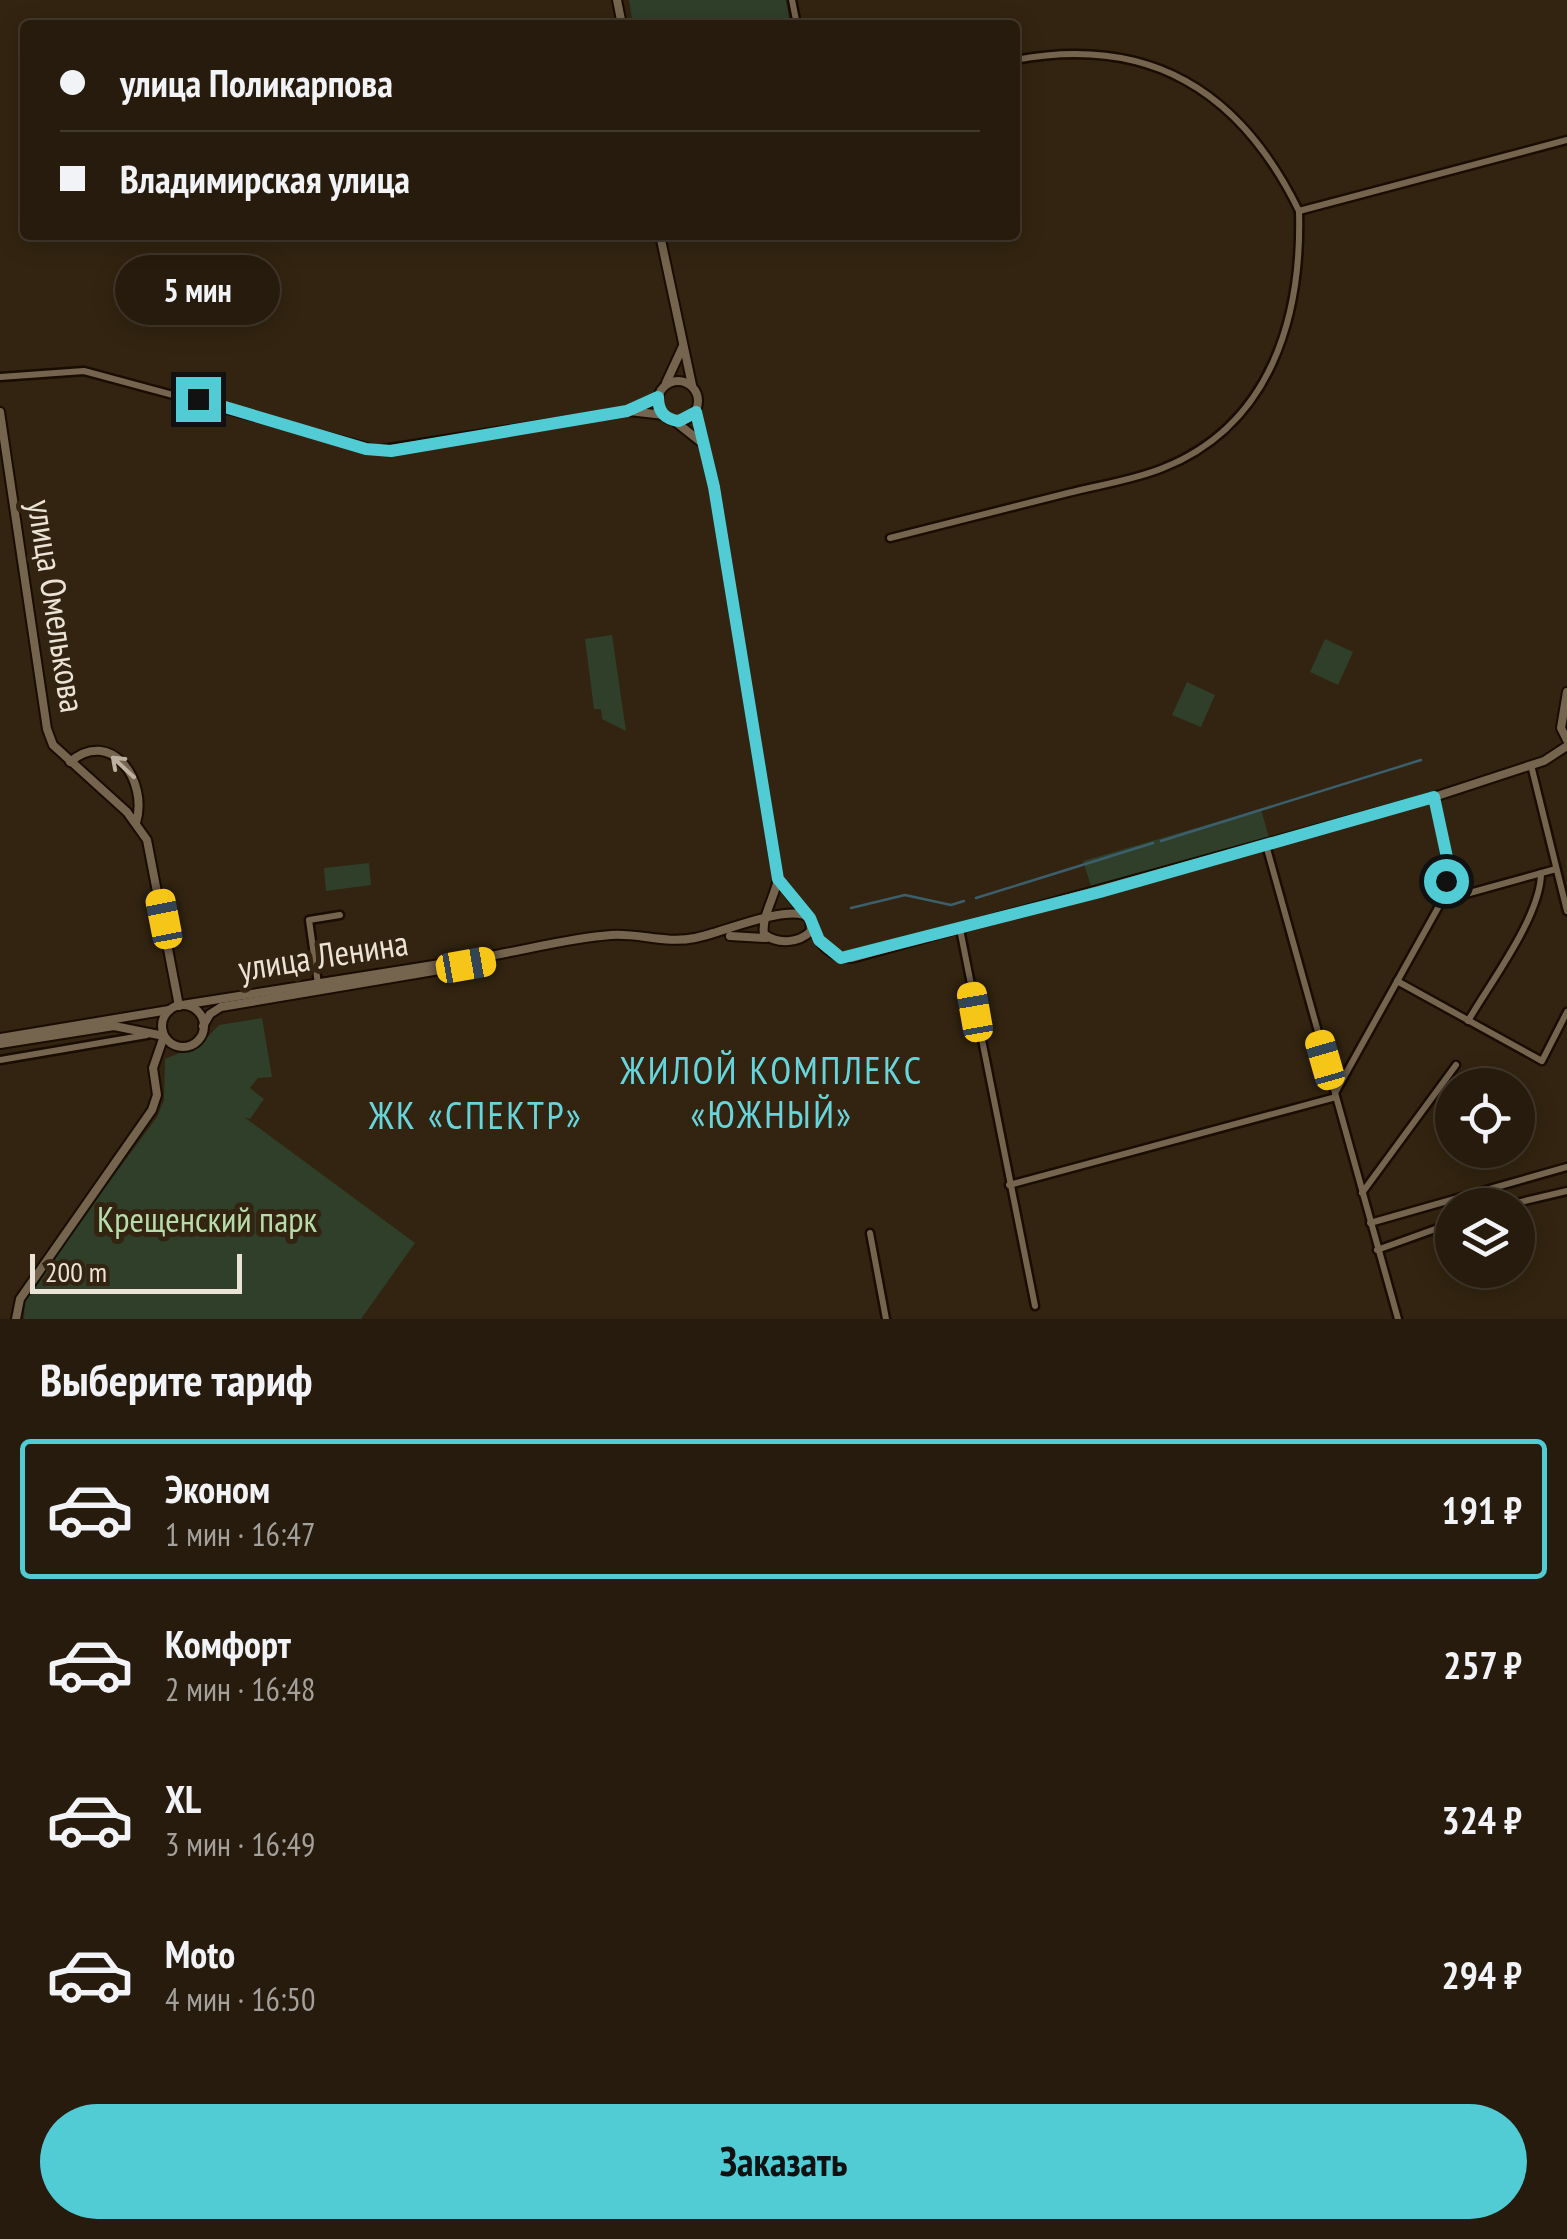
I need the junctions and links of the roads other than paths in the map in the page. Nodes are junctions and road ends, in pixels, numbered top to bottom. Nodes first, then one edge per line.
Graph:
1 (1020, 59) edge
2 (1567, 140) edge
3 (1300, 211) junction
4 (661, 240) edge
5 (684, 346) junction
6 (0, 376) edge
7 (665, 384) junction
8 (692, 385) junction
9 (658, 397) junction
10 (629, 411) junction
11 (0, 412) edge
12 (696, 412) junction
13 (664, 416) junction
14 (673, 420) junction
15 (704, 445) junction
16 (890, 538) dead end
17 (1567, 692) edge
18 (1567, 744) edge
19 (70, 762) junction
20 (1531, 765) junction
21 (1434, 797) junction
22 (136, 823) junction
23 (1266, 844) junction
24 (1556, 870) junction
25 (1541, 873) junction
26 (778, 879) junction
27 (1442, 894) junction
28 (1567, 911) edge
29 (804, 913) junction
30 (340, 915) dead end
31 (766, 917) junction
32 (813, 924) junction
33 (960, 929) junction
34 (770, 938) junction
35 (800, 939) junction
36 (819, 940) junction
37 (1397, 981) junction
38 (318, 984) junction
39 (181, 1006) junction
40 (170, 1010) junction
41 (1567, 1012) edge
42 (1468, 1020) junction
43 (113, 1022) junction
44 (204, 1026) junction
45 (152, 1034) junction
46 (164, 1036) junction
47 (0, 1041) edge
48 (0, 1060) edge
49 (1456, 1065) dead end
50 (1335, 1096) junction
51 (1567, 1166) edge
52 (1009, 1184) junction
53 (1567, 1191) edge
54 (1362, 1193) junction
55 (1535, 1199) edge
56 (1370, 1222) junction
57 (1435, 1229) edge
58 (870, 1233) dead end
59 (1377, 1250) junction
60 (1034, 1306) dead end
61 (16, 1319) edge
62 (886, 1319) edge
63 (1398, 1319) edge

1 - 3 street
2 - 3 street
3 - 16 street
4 - 5 street
5 - 7 street
5 - 8 street
6 - 10 street
7 - 8 street
7 - 9 street
8 - 12 street
9 - 10 street
9 - 13 street
10 - 13 street
11 - 19 street, улица Омелькова
12 - 14 street
12 - 15 street
13 - 14 street
14 - 15 street
15 - 26 street
17 - 18 street
18 - 20 street
19 - 22 street, улица Омелькова
22 -> 19 street
20 - 21 street
20 - 24 street
21 - 23 street
21 - 27 street
22 - 39 street, улица Омелькова
23 - 33 street
23 - 50 street
24 - 25 street
24 - 28 street
25 - 27 street
25 - 42 street
26 - 29 street
26 - 31 street
27 - 37 street
29 - 31 street, улица Ленина
29 - 32 street
30 - 38 street
31 - 34 street
31 - 38 street, улица Ленина
32 - 35 street
32 - 36 street
33 - 36 street
33 - 52 street
34 - 35 street, улица Ленина
34 - 44 street, улица Ленина
35 - 36 street, улица Ленина
37 - 42 street
37 - 50 street
38 - 39 street, улица Ленина
39 - 40 street
39 - 44 street
40 - 43 street
40 - 46 street
41 - 42 street
43 - 45 street
43 - 47 street
44 - 46 street
45 - 46 street
45 - 48 street
46 - 61 street
49 - 54 street
50 - 52 street
50 - 54 street
51 - 56 street
52 - 60 street
53 - 55 street
54 - 56 street
56 - 59 street
57 - 59 street
58 - 62 street
59 - 63 street

